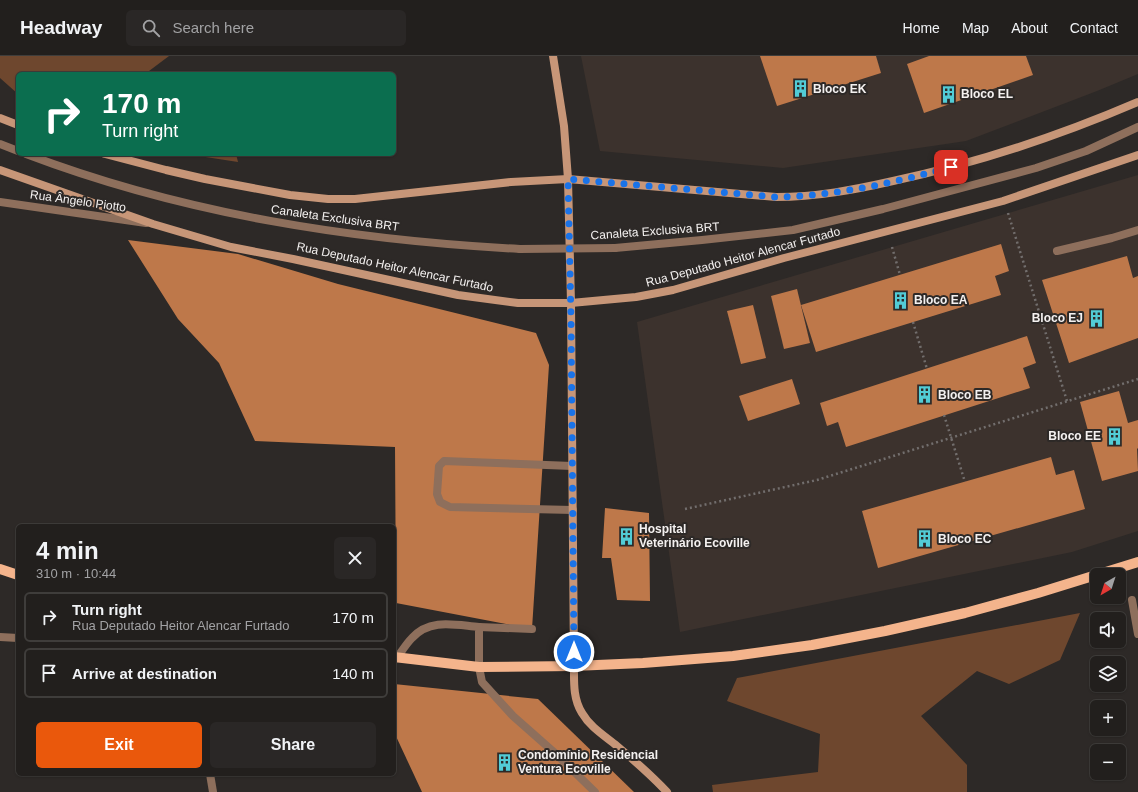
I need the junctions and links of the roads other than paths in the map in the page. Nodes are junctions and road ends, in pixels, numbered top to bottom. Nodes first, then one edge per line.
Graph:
1 (553, 56) edge
2 (1138, 102) edge
3 (0, 118) edge
4 (16, 124) edge
5 (1138, 127) edge
6 (0, 144) edge
7 (16, 150) edge
8 (1138, 155) edge
9 (32, 156) edge
10 (113, 156) edge
11 (0, 170) edge
12 (568, 179) junction
13 (0, 202) edge
14 (153, 224) junction
15 (1138, 230) edge
16 (1057, 251) dead end
17 (571, 303) junction
18 (572, 466) junction
19 (573, 510) junction
20 (1138, 562) edge
21 (0, 568) edge
22 (16, 573) edge
23 (1132, 600) dead end
24 (479, 627) junction
25 (532, 629) dead end
26 (1138, 634) edge
27 (0, 637) edge
28 (16, 638) edge
29 (396, 658) edge
30 (574, 666) junction
31 (479, 667) junction
32 (210, 776) edge
33 (213, 792) edge
34 (595, 792) edge
35 (667, 792) edge

1 - 12 street
2 - 12 street
3 - 4 street
5 - 9 street, Canaleta Exclusiva BRT, bridge
6 - 7 street
8 - 17 street, Rua Deputado Heitor Alencar Furtado
10 - 12 street
11 - 14 street, Rua Deputado Heitor Alencar Furtado
12 - 17 street
13 - 14 street, Rua Ângelo Piotto
14 - 17 street, Rua Deputado Heitor Alencar Furtado
15 - 16 street
17 - 18 street
18 - 19 street
18 - 19 street
19 - 30 street
20 - 30 main road
21 - 22 main road
23 - 26 street
24 - 25 street
24 - 29 street
24 - 31 street
27 - 28 street
29 - 31 main road
30 - 31 main road
30 - 35 street
31 - 34 street
32 - 33 street

